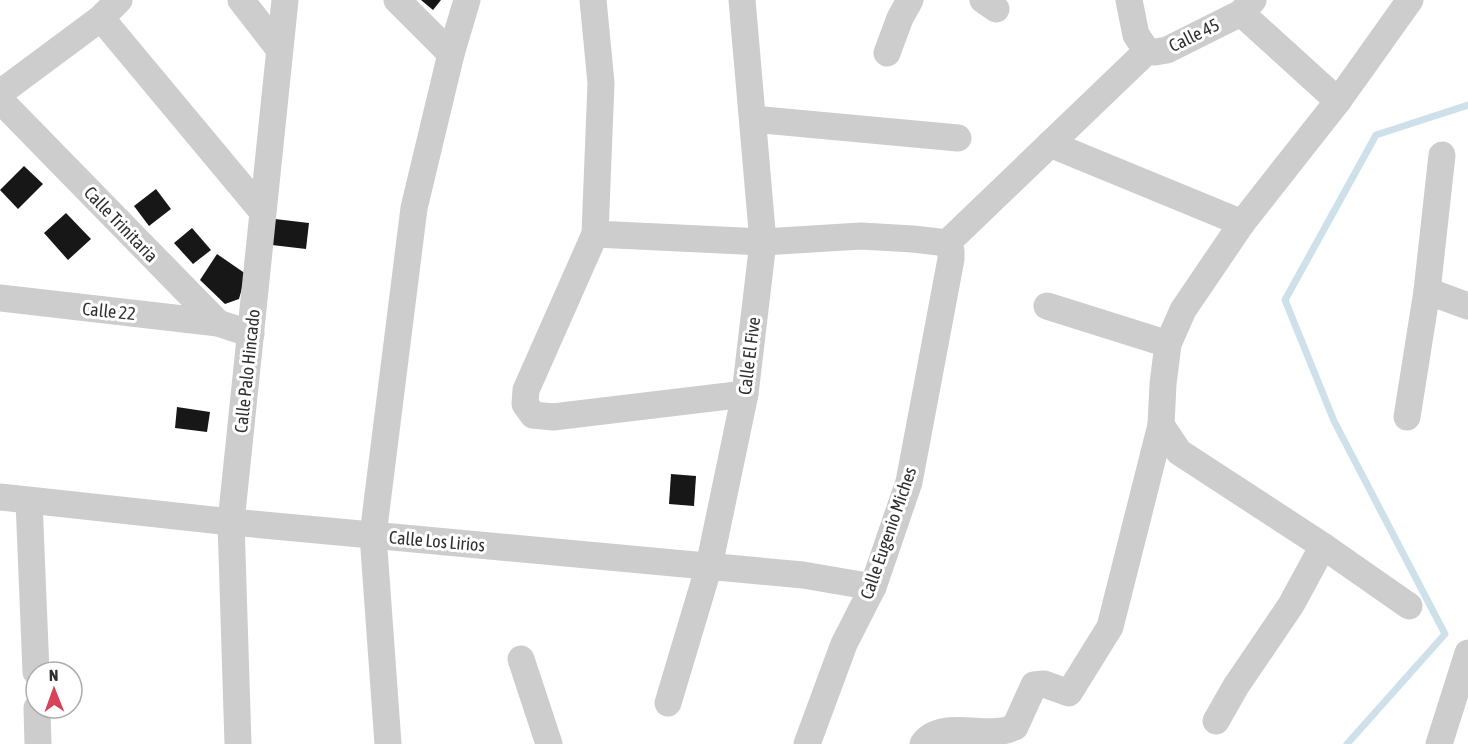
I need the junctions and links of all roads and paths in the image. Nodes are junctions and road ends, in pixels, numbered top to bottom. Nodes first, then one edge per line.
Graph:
1 (241, 0) edge
2 (285, 0) edge
3 (397, 0) edge
4 (467, 0) edge
5 (593, 0) edge
6 (742, 0) edge
7 (910, 0) edge
8 (1129, 0) edge
9 (1410, 0) edge
10 (1247, 6) edge
11 (110, 9) edge
12 (279, 50) junction
13 (1147, 51) junction
14 (887, 53) dead end
15 (451, 54) junction
16 (0, 93) edge
17 (0, 100) edge
18 (1338, 100) junction
19 (753, 119) junction
20 (958, 138) dead end
21 (1050, 144) junction
22 (1442, 154) dead end
23 (262, 211) junction
24 (1242, 224) junction
25 (595, 234) junction
26 (763, 242) junction
27 (947, 243) junction
28 (1427, 291) junction
29 (0, 298) edge
30 (1047, 306) dead end
31 (1468, 306) edge
32 (218, 323) junction
33 (251, 334) junction
34 (1168, 344) junction
35 (745, 394) junction
36 (1407, 417) dead end
37 (1161, 425) junction
38 (0, 497) edge
39 (29, 501) junction
40 (231, 522) junction
41 (373, 535) junction
42 (1323, 546) junction
43 (710, 566) junction
44 (873, 587) junction
45 (1409, 606) dead end
46 (1468, 653) edge
47 (521, 659) dead end
48 (36, 660) edge
49 (668, 703) dead end
50 (37, 720) edge
51 (1216, 721) dead end
52 (38, 744) edge
53 (238, 744) edge
54 (388, 744) edge
55 (549, 744) edge
56 (807, 744) edge
57 (923, 744) edge
58 (1439, 744) edge

1 - 12 street
2 - 12 street, Calle Palo Hincado
3 - 15 street
4 - 15 street
5 - 25 street
6 - 19 street, Calle El Five
7 - 14 street
8 - 13 street, Calle 45
9 - 18 street
10 - 13 street, Calle 45
10 - 18 street
11 - 16 street
11 - 23 street
12 - 23 street, Calle Palo Hincado
13 - 21 street
15 - 41 street
17 - 32 street, Calle Trinitaria
18 - 24 street
19 - 20 street
19 - 26 street, Calle El Five
21 - 24 street
21 - 27 street
22 - 28 street
23 - 33 street, Calle Palo Hincado
24 - 34 street
25 - 26 street
25 - 35 street
26 - 27 street
26 - 35 street, Calle El Five
27 - 44 street, Calle Eugenio Miches
28 - 31 street
28 - 36 street
29 - 32 street, Calle 22
30 - 34 street
32 - 33 street, Calle Trinitaria
33 - 40 street, Calle Palo Hincado
34 - 37 street
35 - 43 street, Calle El Five
37 - 42 street
37 - 57 street
38 - 39 street, Calle Los Lirios
39 - 40 street, Calle Los Lirios
39 - 48 street
40 - 41 street, Calle Los Lirios
40 - 53 street, Calle Palo Hincado
41 - 43 street, Calle Los Lirios
41 - 54 street
42 - 45 street
42 - 51 street
43 - 44 street, Calle Los Lirios
43 - 49 street, Calle El Five
44 - 56 street, Calle Eugenio Miches
46 - 58 street
47 - 55 street
50 - 52 street

